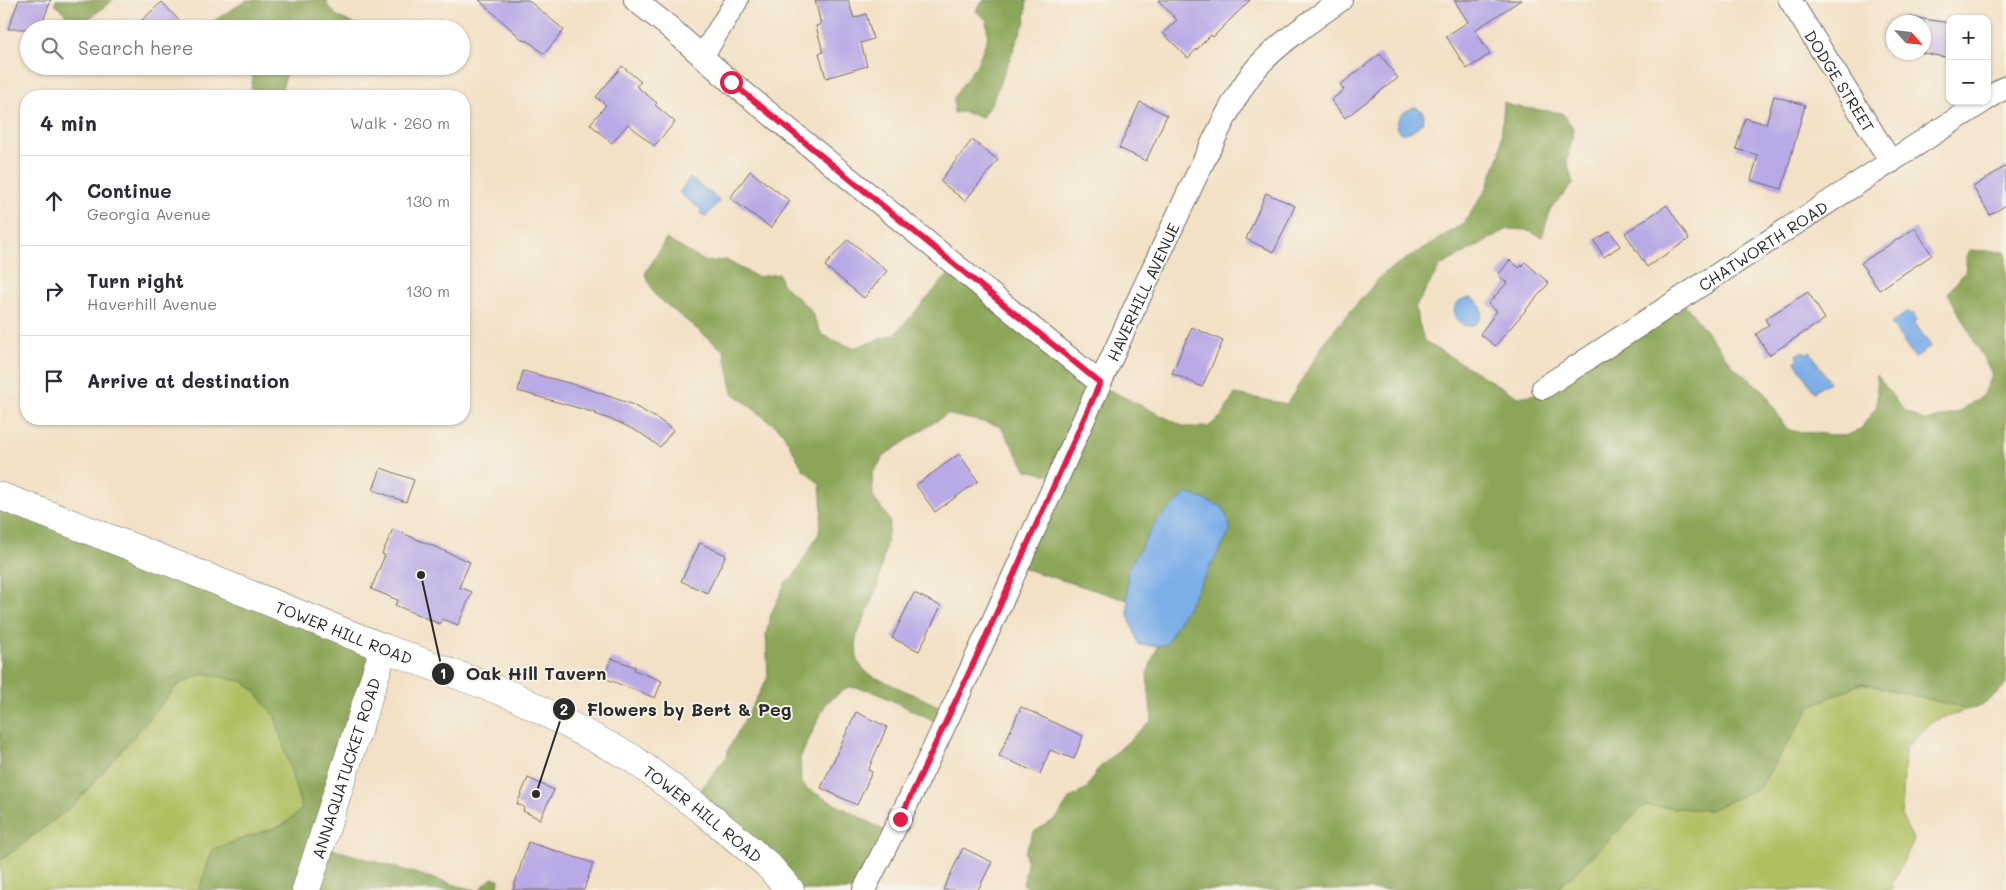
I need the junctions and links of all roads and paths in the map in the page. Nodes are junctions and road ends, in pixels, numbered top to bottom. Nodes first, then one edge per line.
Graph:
1 (635, 0) edge
2 (737, 0) edge
3 (1341, 0) edge
4 (1790, 0) edge
5 (702, 56) junction
6 (2006, 87) edge
7 (1991, 96) edge
8 (1978, 105) edge
9 (1891, 162) junction
10 (1100, 383) junction
11 (1543, 388) dead end
12 (0, 496) edge
13 (384, 648) junction
14 (306, 890) edge
15 (790, 890) edge
16 (864, 890) edge

1 - 5 street
2 - 5 street
3 - 10 street, HAVERHILL AVENUE
4 - 9 street, DODGE STREET
5 - 10 street
6 - 7 street
8 - 9 street, CHATWORTH ROAD
9 - 11 street, CHATWORTH ROAD
10 - 16 street, HAVERHILL AVENUE
12 - 13 main road, TOWER HILL ROAD
13 - 14 main road, ANNAQUATUCKET ROAD
13 - 15 main road, TOWER HILL ROAD

